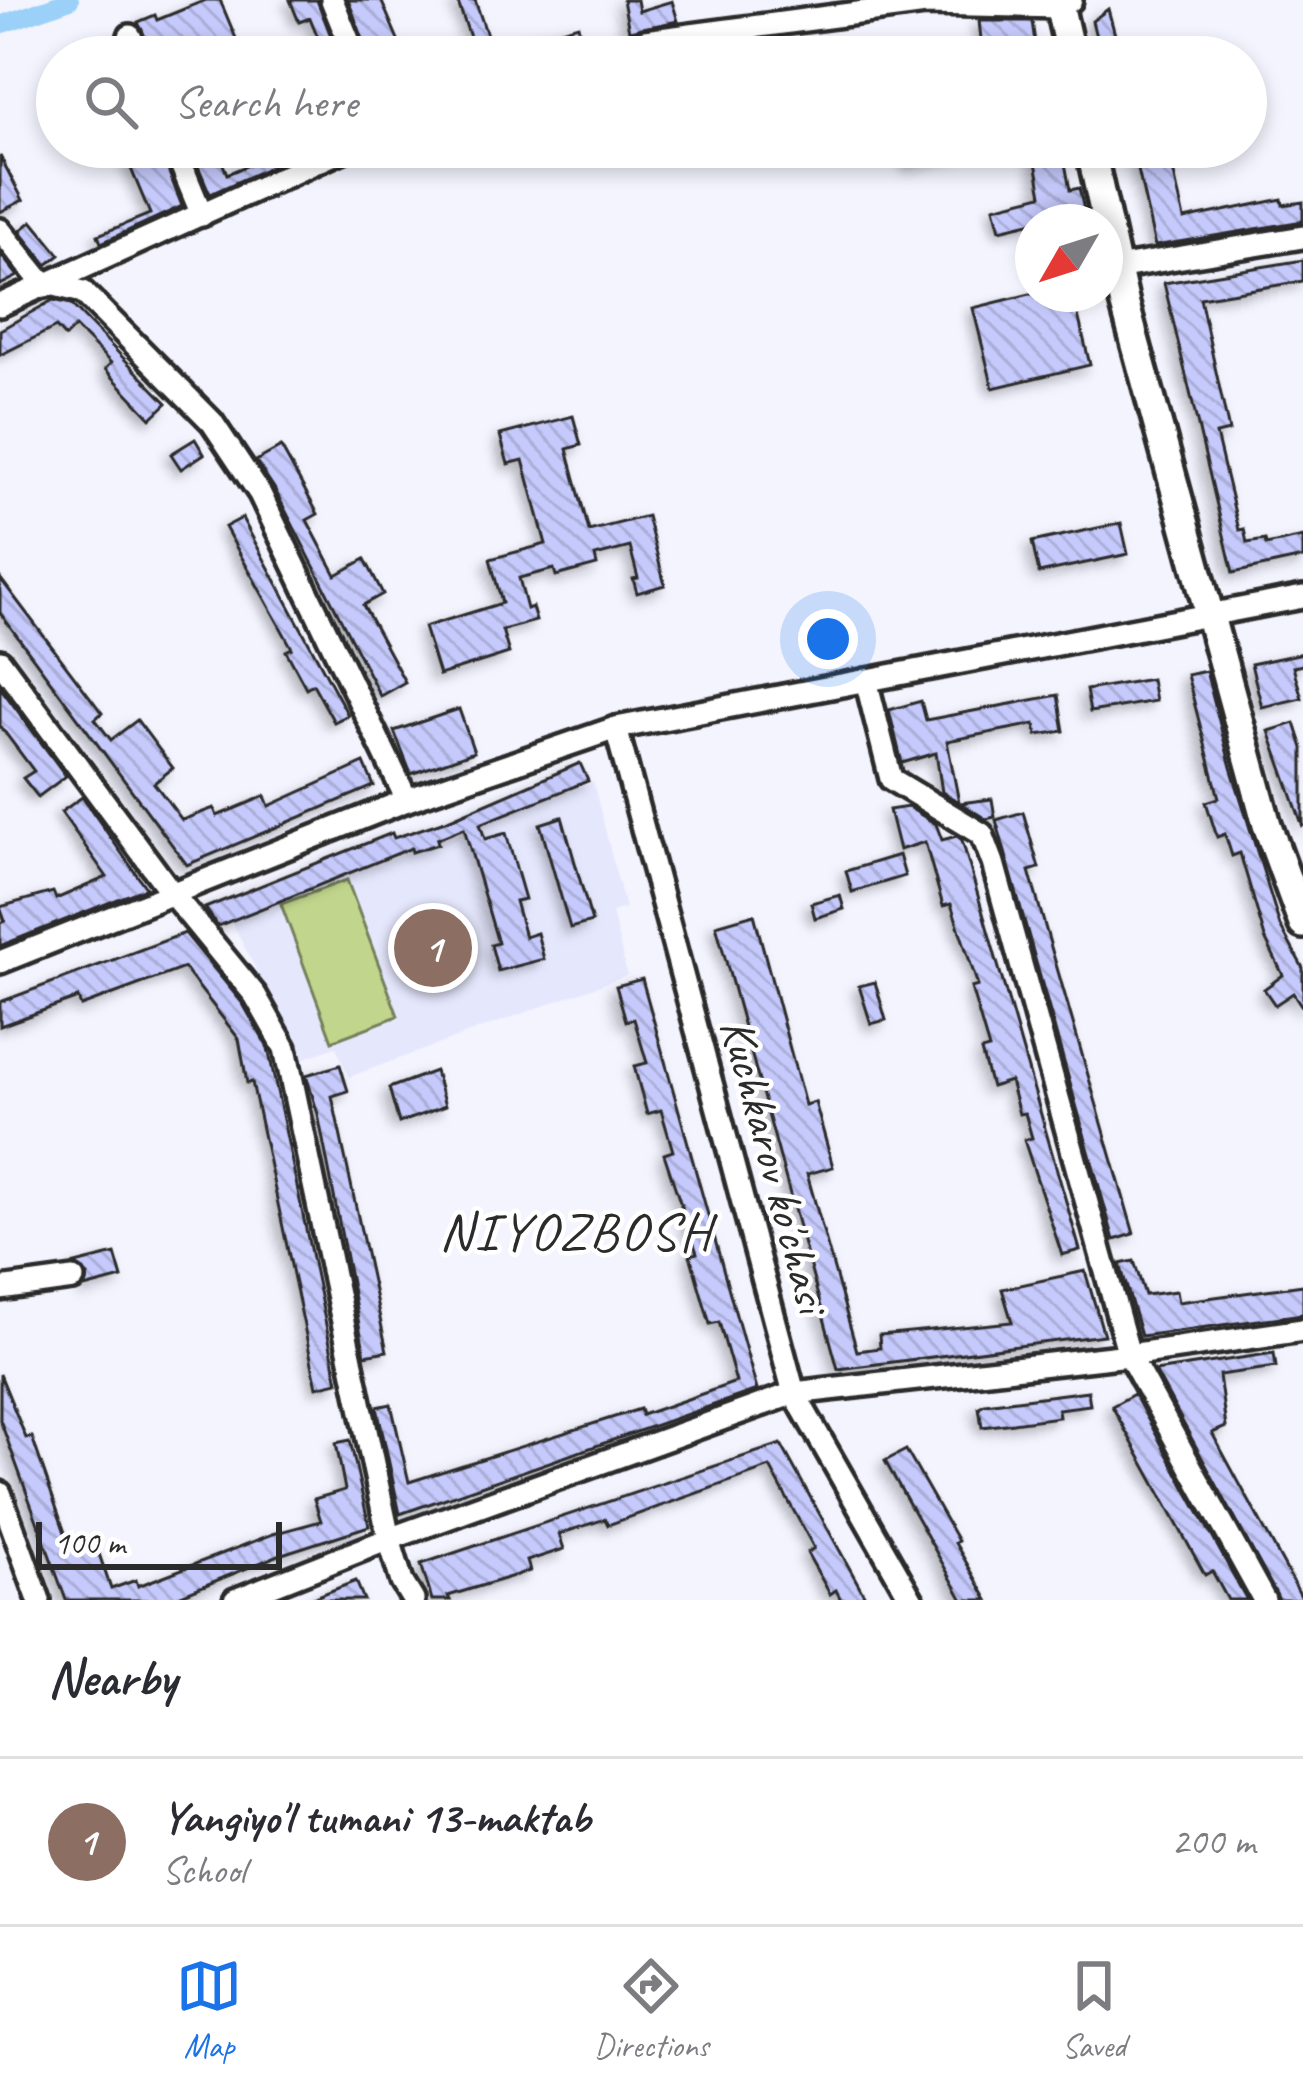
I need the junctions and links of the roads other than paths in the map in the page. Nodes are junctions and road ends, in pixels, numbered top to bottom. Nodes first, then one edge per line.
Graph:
1 (332, 0) edge
2 (1063, 2) edge
3 (347, 36) edge
4 (683, 36) edge
5 (1068, 36) edge
6 (183, 168) edge
7 (304, 168) edge
8 (1095, 168) edge
9 (1102, 204) edge
10 (202, 215) junction
11 (0, 230) edge
12 (1303, 237) edge
13 (1123, 267) edge
14 (48, 285) junction
15 (1123, 294) edge
16 (0, 305) edge
17 (1303, 597) edge
18 (1211, 616) junction
19 (0, 661) edge
20 (866, 680) junction
21 (616, 728) junction
22 (407, 800) junction
23 (174, 896) junction
24 (1303, 924) edge
25 (0, 962) edge
26 (73, 1279) dead end
27 (0, 1289) edge
28 (1303, 1330) edge
29 (1129, 1355) junction
30 (794, 1393) junction
31 (0, 1493) edge
32 (389, 1540) junction
33 (39, 1600) edge
34 (235, 1600) edge
35 (412, 1600) edge
36 (913, 1600) edge
37 (1264, 1600) edge

1 - 3 street
2 - 4 street
2 - 5 main road
6 - 10 street
7 - 10 street
8 - 9 main road
10 - 14 street
11 - 14 street
12 - 13 street
14 - 16 street
14 - 22 street
15 - 18 main road
17 - 18 street
18 - 20 street
18 - 24 main road
19 - 23 street
20 - 21 street
20 - 29 street
21 - 22 street
21 - 30 street, Kuchkarov ko'chasi
22 - 23 street
23 - 25 street
23 - 32 street
26 - 27 street
28 - 29 street
29 - 30 street
29 - 37 street
30 - 32 street
30 - 36 street, Kuchkarov ko'chasi
31 - 33 street
32 - 34 street
32 - 35 street

